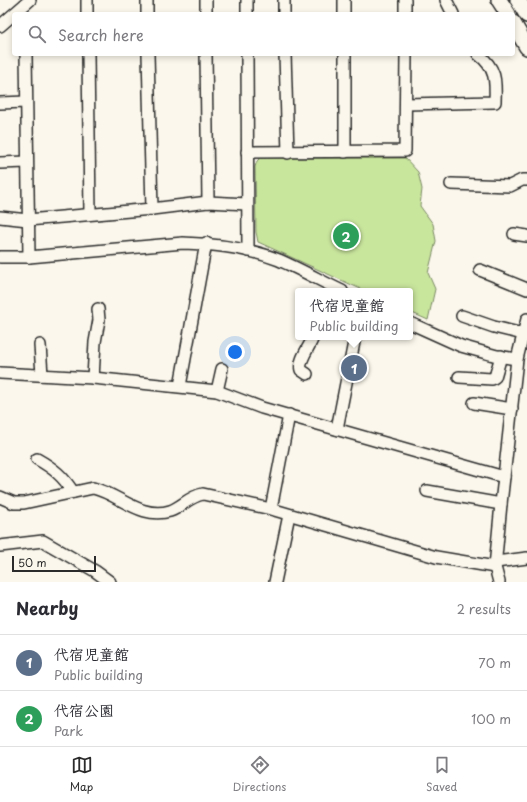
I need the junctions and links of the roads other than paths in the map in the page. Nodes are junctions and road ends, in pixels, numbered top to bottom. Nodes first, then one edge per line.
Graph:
1 (87, 0) edge
2 (147, 0) edge
3 (206, 0) edge
4 (248, 0) edge
5 (284, 0) edge
6 (344, 0) edge
7 (405, 0) edge
8 (446, 0) edge
9 (500, 0) edge
10 (518, 0) edge
11 (27, 4) edge
12 (17, 12) edge
13 (87, 12) edge
14 (147, 12) edge
15 (206, 12) edge
16 (248, 12) edge
17 (284, 12) edge
18 (344, 12) edge
19 (405, 12) edge
20 (453, 12) edge
21 (507, 12) edge
22 (527, 15) edge
23 (12, 16) edge
24 (0, 26) edge
25 (515, 26) edge
26 (527, 47) edge
27 (26, 56) edge
28 (88, 56) edge
29 (148, 56) edge
30 (206, 56) edge
31 (247, 56) edge
32 (285, 56) edge
33 (345, 56) edge
34 (406, 56) edge
35 (480, 56) edge
36 (26, 102) junction
37 (0, 103) edge
38 (406, 104) junction
39 (247, 152) junction
40 (345, 152) junction
41 (288, 153) junction
42 (27, 162) junction
43 (0, 163) edge
44 (527, 180) edge
45 (451, 184) dead end
46 (208, 202) junction
47 (247, 204) junction
48 (152, 209) junction
49 (90, 214) junction
50 (0, 218) edge
51 (28, 220) junction
52 (514, 234) dead end
53 (527, 236) edge
54 (206, 243) junction
55 (248, 251) junction
56 (0, 257) edge
57 (29, 257) junction
58 (480, 270) dead end
59 (331, 288) edge
60 (527, 289) edge
61 (98, 309) dead end
62 (462, 316) dead end
63 (527, 319) edge
64 (413, 324) edge
65 (523, 334) junction
66 (312, 340) edge
67 (354, 340) edge
68 (40, 345) dead end
69 (501, 356) junction
70 (517, 359) junction
71 (222, 369) dead end
72 (0, 373) edge
73 (307, 374) dead end
74 (42, 375) junction
75 (460, 377) dead end
76 (93, 378) junction
77 (180, 386) junction
78 (217, 391) junction
79 (474, 403) dead end
80 (512, 409) junction
81 (288, 415) junction
82 (337, 429) junction
83 (37, 459) dead end
84 (504, 477) junction
85 (426, 491) dead end
86 (73, 492) junction
87 (0, 497) edge
88 (501, 504) junction
89 (271, 510) junction
90 (289, 515) junction
91 (0, 546) edge
92 (527, 558) edge
93 (496, 565) junction
94 (110, 582) edge
95 (275, 582) edge
96 (499, 582) edge

1 - 13 street
2 - 14 street
3 - 15 street
4 - 16 street
5 - 17 street
6 - 18 street
7 - 19 street
8 - 20 street
9 - 21 street
10 - 22 street
11 - 12 street
23 - 24 street
25 - 26 street
27 - 36 street
28 - 49 street
29 - 48 street
30 - 46 street
31 - 39 street
32 - 41 street
33 - 40 street
34 - 38 street
35 - 38 street
36 - 37 street
36 - 42 street
38 - 40 street
39 - 41 street
39 - 47 street
40 - 41 street
42 - 43 street
42 - 51 street
44 - 45 street
46 - 47 street
46 - 48 street
47 - 55 street
48 - 49 street
49 - 51 street
50 - 51 street
51 - 57 street
52 - 53 street
54 - 55 street
54 - 57 street
54 - 77 street
55 - 59 street
56 - 57 street
58 - 60 street
61 - 76 street
62 - 65 street
63 - 65 street
64 - 69 street
65 - 70 street
66 - 73 street
67 - 82 street
68 - 74 street
69 - 70 street
69 - 75 street
70 - 80 street
71 - 78 street
72 - 74 street
74 - 76 street
76 - 77 street
77 - 78 street
78 - 81 street
79 - 80 street
80 - 84 street
81 - 82 street
81 - 89 street
82 - 84 street
83 - 86 street
84 - 88 street
85 - 88 street
86 - 87 street
86 - 89 street
88 - 93 street
89 - 90 street
90 - 93 street
90 - 95 street
91 - 94 street
92 - 93 street
93 - 96 street

